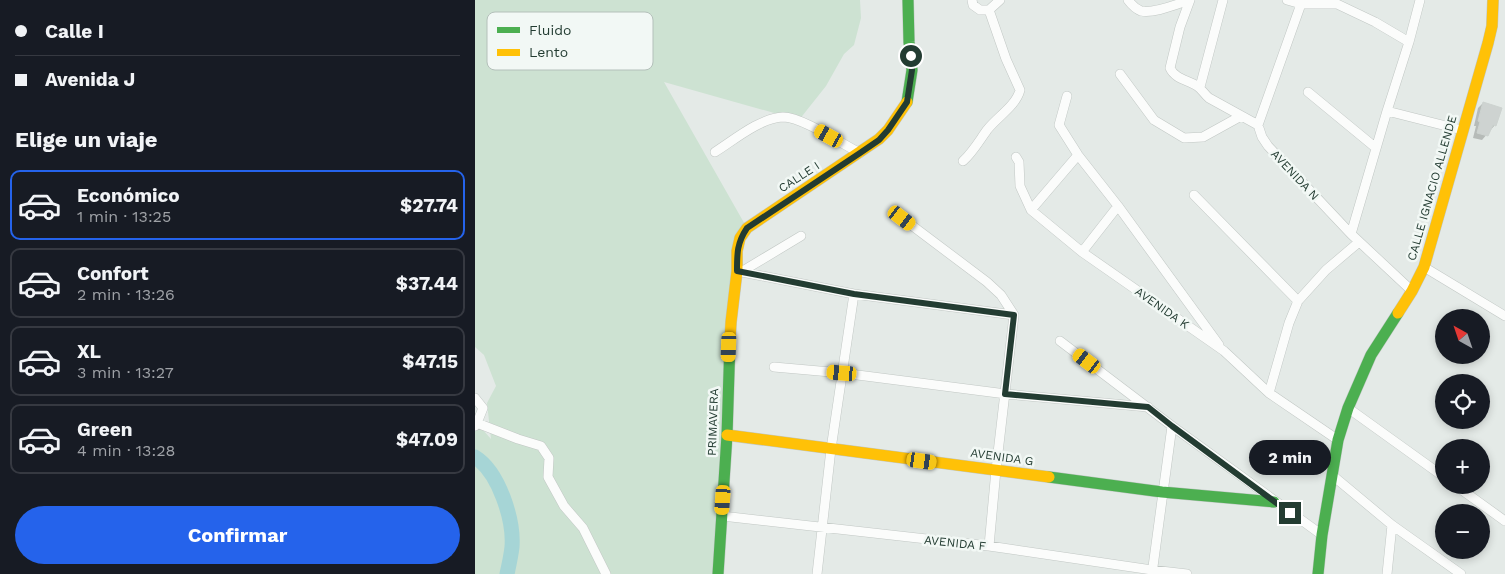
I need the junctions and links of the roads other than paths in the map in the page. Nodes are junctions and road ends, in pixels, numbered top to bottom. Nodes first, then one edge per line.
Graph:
1 (909, 0) edge
2 (972, 0) edge
3 (1000, 0) edge
4 (1128, 0) edge
5 (1190, 0) edge
6 (1223, 0) edge
7 (1287, 0) edge
8 (1420, 0) edge
9 (1493, 0) edge
10 (1301, 4) junction
11 (989, 10) junction
12 (1409, 42) junction
13 (1120, 74) dead end
14 (1200, 87) junction
15 (1308, 92) dead end
16 (1067, 96) dead end
17 (1387, 111) junction
18 (1241, 116) junction
19 (1258, 125) junction
20 (1462, 130) junction
21 (1376, 148) junction
22 (715, 152) dead end
23 (860, 153) junction
24 (1079, 154) junction
25 (1016, 157) dead end
26 (963, 161) dead end
27 (1194, 195) dead end
28 (1118, 206) junction
29 (1031, 210) junction
30 (902, 218) dead end
31 (1351, 234) junction
32 (801, 236) dead end
33 (1359, 242) junction
34 (1083, 252) junction
35 (1423, 267) junction
36 (739, 271) junction
37 (1411, 291) junction
38 (854, 294) junction
39 (1298, 301) junction
40 (1014, 315) junction
41 (1505, 316) edge
42 (1060, 340) dead end
43 (1224, 351) junction
44 (774, 366) dead end
45 (842, 373) junction
46 (1269, 393) junction
47 (1005, 394) junction
48 (475, 398) edge
49 (1148, 407) junction
50 (1347, 408) junction
51 (476, 425) edge
52 (1172, 426) junction
53 (727, 435) junction
54 (1337, 440) junction
55 (831, 449) junction
56 (996, 470) junction
57 (1435, 471) edge
58 (1332, 475) junction
59 (1162, 492) junction
60 (1468, 494) edge
61 (1274, 502) junction
62 (722, 516) junction
63 (1505, 521) edge
64 (1392, 525) junction
65 (823, 528) junction
66 (1322, 535) junction
67 (989, 546) junction
68 (1152, 572) edge
69 (606, 574) edge
70 (718, 574) edge
71 (817, 574) edge
72 (1187, 574) edge
73 (1318, 574) edge
74 (1387, 574) edge
75 (1461, 574) edge

1 - 23 street, CALLE I
2 - 11 street
3 - 11 street
4 - 5 street
5 - 14 street
6 - 14 street
7 - 10 street
8 - 12 street
9 - 20 street, CALLE IGNACIO ALLENDE
10 - 12 street
10 - 19 street
11 - 26 street
12 - 17 street
13 - 18 street
14 - 18 street
15 - 21 street
16 - 24 street
17 - 20 street
17 - 21 street
18 - 19 street
19 - 31 street, AVENIDA N
20 - 35 street, CALLE IGNACIO ALLENDE
21 - 31 street
22 - 23 street
23 - 36 street, CALLE I
24 - 28 street
24 - 29 street
25 - 29 street, AVENIDA K
27 - 39 street
28 - 34 street
28 - 43 street
29 - 34 street, AVENIDA K
30 - 40 street
31 - 33 street, AVENIDA N
32 - 36 street
33 - 37 street, AVENIDA N
33 - 39 street
34 - 43 street, AVENIDA K
35 - 37 street, CALLE IGNACIO ALLENDE
35 - 41 street
36 - 38 street
36 - 53 street, PRIMAVERA
37 - 50 street, CALLE IGNACIO ALLENDE
38 - 40 street
38 - 45 street
39 - 46 street
40 - 47 street
42 - 49 street
43 - 46 street, AVENIDA K
44 - 45 street
45 - 47 street
45 - 55 street
46 - 54 street, AVENIDA K
47 - 49 street
47 - 56 street
48 - 51 street
49 - 52 street
50 - 54 street, CALLE IGNACIO ALLENDE
50 - 57 street
51 - 69 street
52 - 59 street
52 - 61 street
53 - 55 street, AVENIDA G
53 - 62 street, PRIMAVERA
54 - 58 street, CALLE IGNACIO ALLENDE
55 - 56 street, AVENIDA G
55 - 65 street
56 - 59 street, AVENIDA G
56 - 67 street
58 - 64 street
58 - 66 street, CALLE IGNACIO ALLENDE
59 - 61 street, AVENIDA G
59 - 68 street
60 - 63 street
61 - 66 street
62 - 65 street, AVENIDA F
62 - 70 street, PRIMAVERA
64 - 74 street
64 - 75 street
65 - 67 street, AVENIDA F
65 - 71 street
66 - 73 street, CALLE IGNACIO ALLENDE
67 - 68 street, AVENIDA F
68 - 72 street, AVENIDA F

